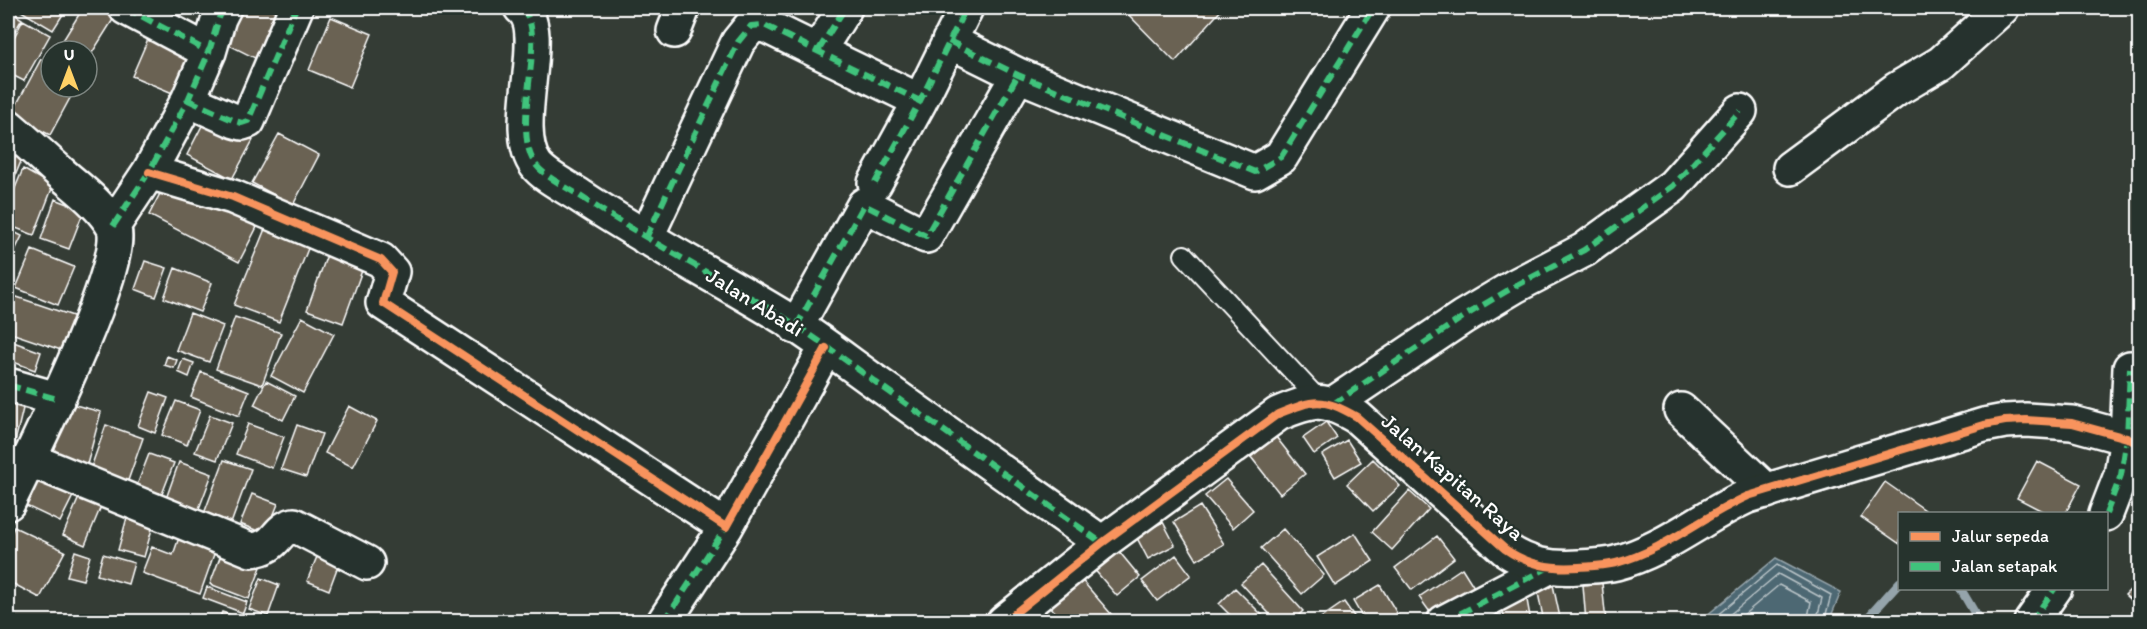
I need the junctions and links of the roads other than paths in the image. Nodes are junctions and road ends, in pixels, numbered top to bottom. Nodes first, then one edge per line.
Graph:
1 (126, 8) edge
2 (224, 8) edge
3 (296, 8) edge
4 (520, 8) edge
5 (845, 8) edge
6 (966, 8) edge
7 (1373, 8) edge
8 (2002, 8) edge
9 (949, 41) junction
10 (819, 51) junction
11 (209, 52) junction
12 (1018, 75) junction
13 (188, 100) junction
14 (920, 101) junction
15 (1740, 111) dead end
16 (8, 126) edge
17 (1790, 168) dead end
18 (149, 172) junction
19 (875, 183) dead end
20 (113, 226) junction
21 (646, 238) junction
22 (1184, 255) dead end
23 (796, 327) junction
24 (826, 348) junction
25 (2130, 368) dead end
26 (8, 385) edge
27 (57, 399) junction
28 (1327, 402) junction
29 (1681, 410) dead end
30 (2133, 441) edge
31 (28, 459) junction
32 (1767, 491) junction
33 (8, 503) edge
34 (2106, 512) edge
35 (726, 527) junction
36 (1102, 543) junction
37 (367, 563) dead end
38 (1549, 567) junction
39 (2054, 590) edge
40 (1452, 620) edge
41 (664, 621) edge
42 (1004, 621) edge
43 (2031, 621) edge

1 - 11 street
2 - 11 street
3 - 13 street
4 - 21 street, Jalan Abadi
5 - 10 street
6 - 9 street
7 - 12 street
8 - 17 street
9 - 12 street
9 - 14 street
10 - 14 street
10 - 21 street
11 - 13 street
12 - 23 street
13 - 18 street
14 - 19 street
15 - 28 street
16 - 20 street
18 - 20 street
18 - 35 street
20 - 27 street
21 - 23 street, Jalan Abadi
22 - 28 lane
23 - 24 street, Jalan Abadi
24 - 35 street
24 - 36 street, Jalan Abadi
25 - 30 street
26 - 27 street
27 - 31 street
28 - 36 street
28 - 38 street, Jalan Kapitan Raya
29 - 32 street
30 - 32 street, Jalan Kapitan Raya
30 - 34 street
31 - 33 street
31 - 37 street
32 - 38 street, Jalan Kapitan Raya
35 - 41 street
36 - 42 street
38 - 40 street
39 - 43 street

